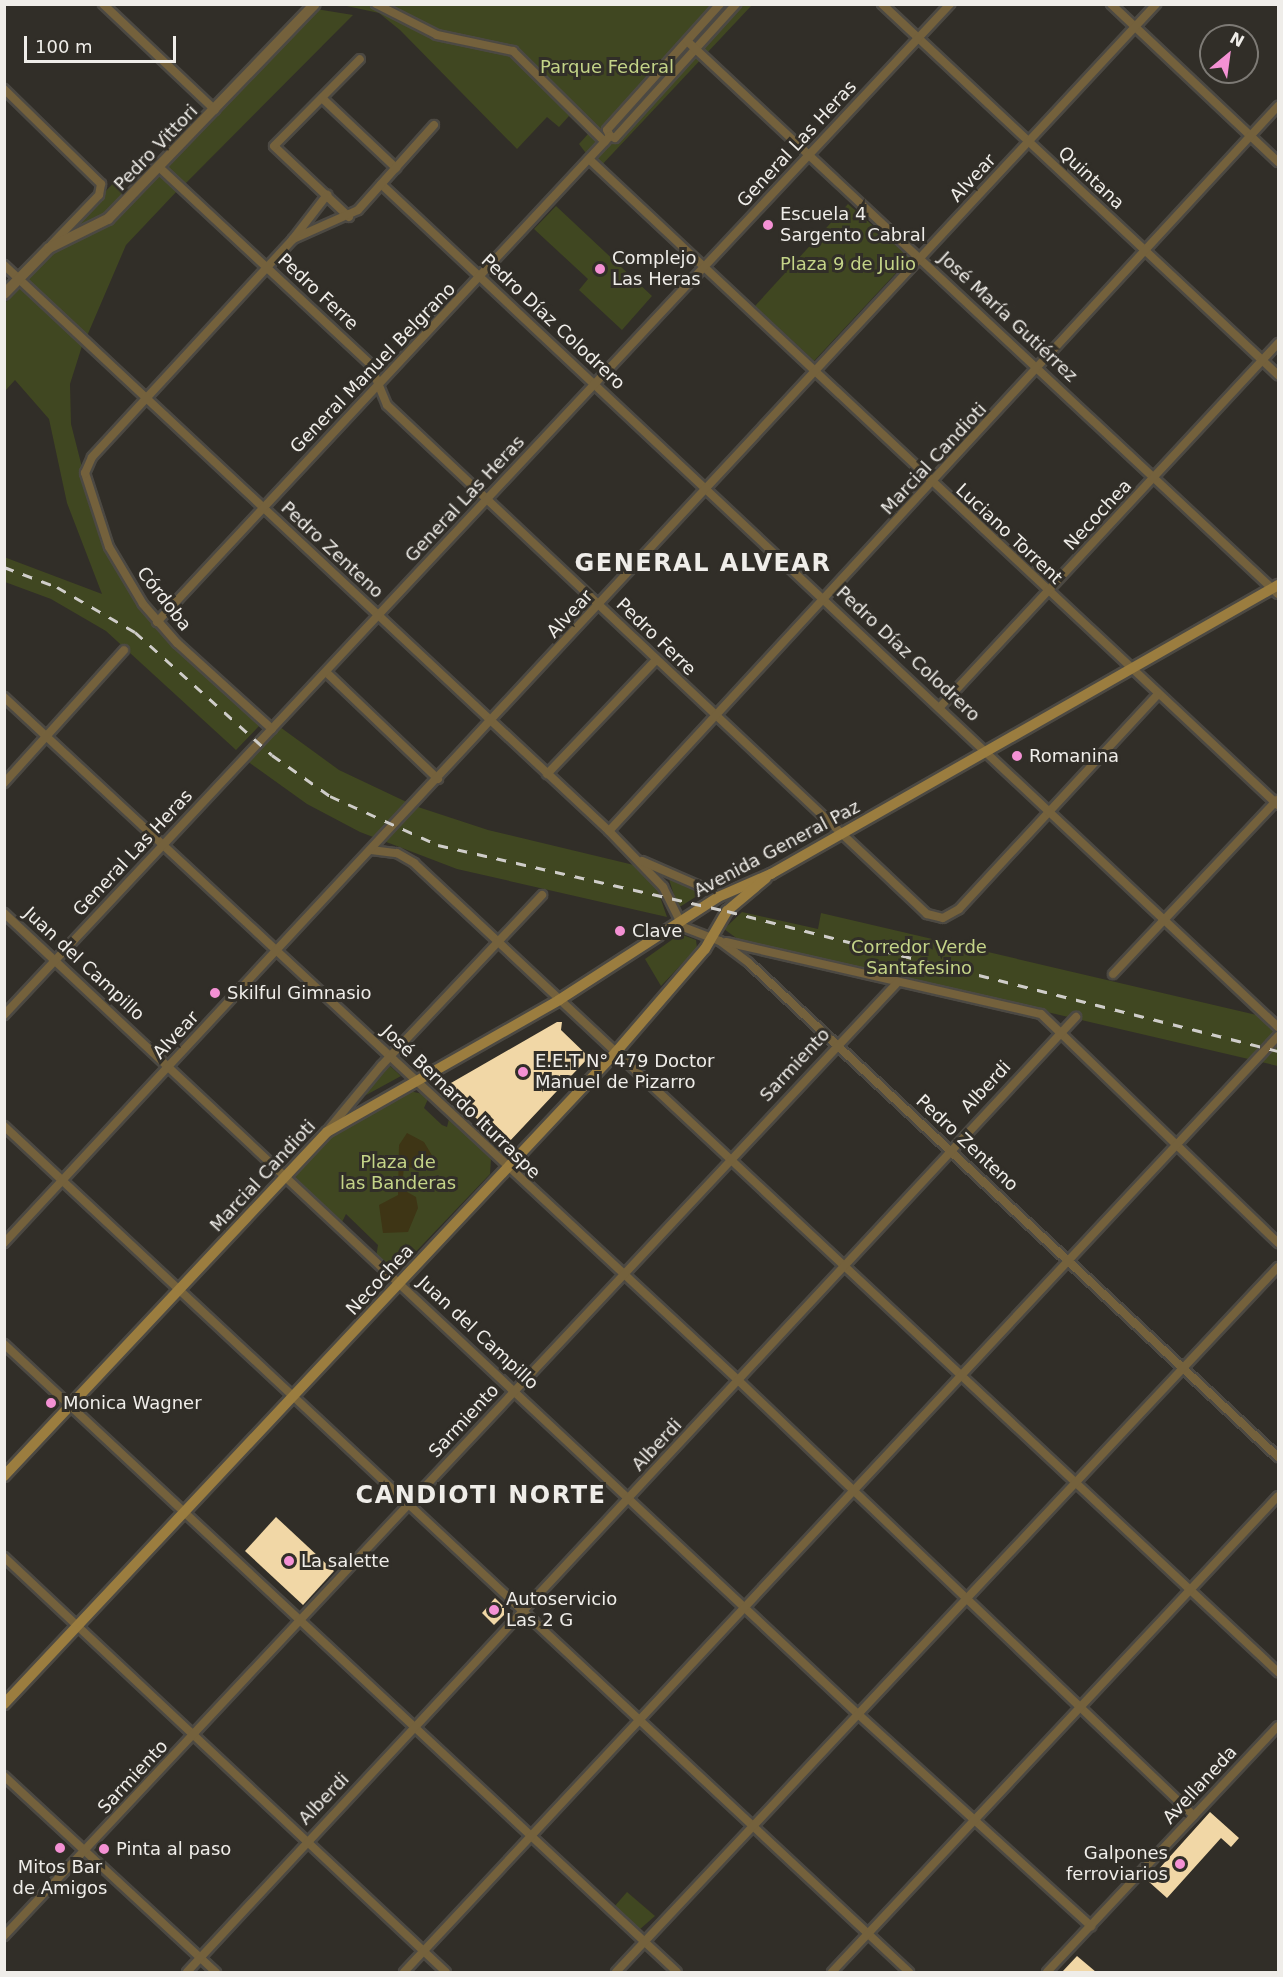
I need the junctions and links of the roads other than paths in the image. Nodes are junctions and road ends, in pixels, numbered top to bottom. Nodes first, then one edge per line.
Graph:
1 (103, 4) edge
2 (376, 4) edge
3 (720, 4) edge
4 (736, 4) edge
5 (882, 4) edge
6 (950, 4) edge
7 (1112, 4) edge
8 (1156, 4) edge
9 (314, 5) edge
10 (1135, 27) junction
11 (918, 38) junction
12 (687, 41) junction
13 (696, 49) junction
14 (360, 59) dead end
15 (4, 89) edge
16 (322, 98) junction
17 (1278, 106) edge
18 (215, 111) junction
19 (434, 125) dead end
20 (1250, 136) junction
21 (607, 139) junction
22 (1028, 142) junction
23 (809, 155) junction
24 (589, 159) junction
25 (1278, 162) edge
26 (159, 168) junction
27 (396, 168) junction
28 (381, 184) junction
29 (327, 195) junction
30 (349, 217) junction
31 (293, 239) junction
32 (49, 248) junction
33 (1147, 253) junction
34 (921, 259) junction
35 (4, 265) edge
36 (267, 267) junction
37 (703, 269) junction
38 (481, 278) junction
39 (19, 279) junction
40 (4, 294) edge
41 (1278, 344) edge
42 (1263, 361) junction
43 (1040, 369) junction
44 (813, 372) junction
45 (1278, 375) edge
46 (595, 384) junction
47 (380, 387) junction
48 (147, 399) junction
49 (1156, 478) junction
50 (933, 485) junction
51 (705, 488) junction
52 (487, 500) junction
53 (262, 507) junction
54 (1276, 589) edge
55 (1048, 593) junction
56 (824, 599) junction
57 (600, 606) junction
58 (378, 616) junction
59 (157, 622) junction
60 (124, 650) dead end
61 (656, 660) junction
62 (1131, 670) junction
63 (326, 672) junction
64 (1157, 695) junction
65 (4, 697) edge
66 (940, 707) junction
67 (715, 715) junction
68 (492, 721) junction
69 (272, 729) junction
70 (48, 737) junction
71 (988, 752) junction
72 (547, 774) junction
73 (438, 779) junction
74 (4, 783) edge
75 (1277, 802) edge
76 (1051, 812) junction
77 (609, 831) junction
78 (843, 834) junction
79 (164, 845) junction
80 (371, 850) junction
81 (636, 858) junction
82 (771, 874) junction
83 (702, 887) dead end
84 (542, 895) dead end
85 (4, 913) edge
86 (1165, 920) junction
87 (680, 923) junction
88 (716, 939) junction
89 (497, 941) junction
90 (277, 951) junction
91 (55, 961) junction
92 (1113, 974) dead end
93 (898, 982) junction
94 (559, 1000) junction
95 (4, 1015) edge
96 (1076, 1017) dead end
97 (1278, 1027) edge
98 (1060, 1032) junction
99 (1278, 1036) edge
100 (836, 1046) junction
101 (615, 1052) junction
102 (390, 1057) junction
103 (170, 1066) junction
104 (414, 1080) junction
105 (4, 1126) edge
106 (327, 1132) junction
107 (1178, 1148) junction
108 (950, 1149) junction
109 (729, 1159) junction
110 (506, 1168) junction
111 (285, 1175) junction
112 (64, 1181) junction
113 (1278, 1243) edge
114 (4, 1244) edge
115 (1068, 1261) junction
116 (847, 1267) junction
117 (1278, 1267) edge
118 (622, 1275) junction
119 (400, 1284) junction
120 (179, 1290) junction
121 (4, 1344) edge
122 (1186, 1370) junction
123 (959, 1376) junction
124 (739, 1382) junction
125 (515, 1391) junction
126 (292, 1397) junction
127 (71, 1406) junction
128 (1278, 1457) edge
129 (4, 1476) edge
130 (1076, 1484) junction
131 (853, 1491) junction
132 (1278, 1496) edge
133 (628, 1499) junction
134 (407, 1506) junction
135 (184, 1511) junction
136 (4, 1557) edge
137 (1191, 1591) junction
138 (965, 1601) junction
139 (745, 1605) junction
140 (524, 1614) junction
141 (300, 1621) junction
142 (77, 1627) junction
143 (1278, 1672) edge
144 (4, 1704) edge
145 (1079, 1710) junction
146 (859, 1715) junction
147 (640, 1720) junction
148 (1278, 1726) edge
149 (415, 1728) junction
150 (193, 1736) junction
151 (4, 1776) edge
152 (1194, 1816) junction
153 (975, 1820) junction
154 (755, 1828) junction
155 (531, 1835) junction
156 (308, 1840) junction
157 (84, 1852) junction
158 (1091, 1926) junction
159 (868, 1934) junction
160 (4, 1936) edge
161 (644, 1942) junction
162 (424, 1952) junction
163 (200, 1958) junction
164 (187, 1972) edge
165 (216, 1972) edge
166 (404, 1972) edge
167 (446, 1972) edge
168 (616, 1972) edge
169 (677, 1972) edge
170 (832, 1972) edge
171 (909, 1972) edge
172 (1047, 1972) edge

1 - 18 street
2 - 21 street
3 - 12 street
4 - 13 street
5 - 11 street, Quintana
6 - 11 street, General Las Heras
7 - 10 street
8 - 10 street, Alvear
9 - 18 street, Pedro Vittori
10 - 20 street
10 - 22 street, Alvear
11 - 22 street, Quintana
11 - 23 street, General Las Heras
12 - 13 street, José María Gutiérrez
12 - 21 street
13 - 21 street
13 - 23 street, José María Gutiérrez
14 - 16 street
15 - 32 street
16 - 27 street
16 - 29 street
17 - 20 street, Marcial Candioti
18 - 26 street, Pedro Vittori
19 - 27 street
20 - 25 street
20 - 33 street, Marcial Candioti
21 - 24 street, General Manuel Belgrano
22 - 33 street, Quintana
22 - 34 street, Alvear
23 - 34 street, José María Gutiérrez
23 - 37 street, General Las Heras
24 - 37 street, Luciano Torrent
24 - 38 street, General Manuel Belgrano
26 - 32 street, Pedro Vittori
26 - 36 street, Pedro Ferre
27 - 28 street
28 - 30 street
28 - 38 street, Pedro Díaz Colodrero
29 - 30 street
29 - 31 street
30 - 31 street
31 - 36 street
32 - 39 street, Pedro Vittori
33 - 42 street, Quintana
33 - 43 street, Marcial Candioti
34 - 43 street, José María Gutiérrez
34 - 44 street, Alvear
35 - 39 street, Pedro Zenteno
36 - 47 street, Pedro Ferre
36 - 48 street
37 - 44 street, Luciano Torrent
37 - 46 street, General Las Heras
38 - 46 street, Pedro Díaz Colodrero
38 - 47 street, General Manuel Belgrano
39 - 40 street, Pedro Vittori
39 - 48 street, Pedro Zenteno
41 - 42 street, Necochea
42 - 45 street, Quintana
42 - 49 street, Necochea
43 - 49 street, José María Gutiérrez
43 - 50 street, Marcial Candioti
44 - 50 street, Luciano Torrent
44 - 51 street, Alvear
46 - 51 street, Pedro Díaz Colodrero
46 - 52 street, General Las Heras
47 - 52 street, Pedro Ferre
47 - 53 street, General Manuel Belgrano
48 - 53 street, Pedro Zenteno
48 - 59 street, Córdoba
49 - 54 street, José María Gutiérrez
49 - 55 street, Necochea
50 - 55 street, Luciano Torrent
50 - 56 street, Marcial Candioti
51 - 56 street, Pedro Díaz Colodrero
51 - 57 street, Alvear
52 - 57 street, Pedro Ferre
52 - 58 street, General Las Heras
53 - 58 street, Pedro Zenteno
53 - 59 street, General Manuel Belgrano
54 - 62 main road, Avenida General Paz
55 - 62 street, Luciano Torrent
55 - 66 street, Necochea
56 - 66 street, Pedro Díaz Colodrero
56 - 67 street, Marcial Candioti
57 - 61 street, Pedro Ferre
57 - 68 street, Alvear
58 - 63 street, General Las Heras
58 - 68 street, Pedro Zenteno
59 - 69 street, Córdoba
60 - 70 street
61 - 67 street, Pedro Ferre
61 - 72 street
62 - 64 street, Luciano Torrent
62 - 71 main road, Avenida General Paz
63 - 69 street, General Las Heras
63 - 73 street
64 - 75 street, Luciano Torrent
64 - 76 street
65 - 70 street, José Bernardo Iturraspe
66 - 71 street, Pedro Díaz Colodrero
67 - 77 street, Marcial Candioti
67 - 78 street, Pedro Ferre
68 - 72 street, Pedro Zenteno
68 - 73 street, Alvear
69 - 79 street, General Las Heras
70 - 74 street
70 - 79 street, José Bernardo Iturraspe
71 - 76 street, Pedro Díaz Colodrero
71 - 78 main road, Avenida General Paz
72 - 77 street, Pedro Zenteno
73 - 80 street, Alvear
75 - 86 street
76 - 78 street, Pedro Ferre
76 - 86 street, Pedro Díaz Colodrero
77 - 81 street, Pedro Zenteno
78 - 82 main road, Avenida General Paz
79 - 90 street, José Bernardo Iturraspe
79 - 91 street, General Las Heras
80 - 89 street
80 - 90 street, Alvear
81 - 83 street, Pedro Zenteno
81 - 87 street, Pedro Zenteno
82 - 87 main road, Avenida General Paz
82 - 88 main road, Necochea
84 - 89 street, Marcial Candioti
85 - 91 street, Juan del Campillo
86 - 92 street
86 - 97 street, Pedro Díaz Colodrero
87 - 88 street, Pedro Zenteno
87 - 94 main road, Avenida General Paz
88 - 93 street
88 - 100 street, Pedro Zenteno
88 - 101 main road, Necochea
89 - 94 street
89 - 102 street, Marcial Candioti
90 - 102 street, José Bernardo Iturraspe
90 - 103 street, Alvear
91 - 95 street, General Las Heras
91 - 103 street, Juan del Campillo
93 - 98 street
93 - 100 street, Sarmiento
94 - 101 street
94 - 104 main road, Avenida General Paz
96 - 98 street, Alberdi
98 - 107 street
98 - 108 street, Alberdi
99 - 107 street
100 - 108 street, Pedro Zenteno
100 - 109 street, Sarmiento
101 - 109 street
101 - 110 main road, Necochea
102 - 104 street, José Bernardo Iturraspe
102 - 106 street, Marcial Candioti
103 - 111 street, Juan del Campillo
103 - 112 street, Alvear
104 - 106 main road, Avenida General Paz
104 - 110 street, José Bernardo Iturraspe
105 - 112 street
106 - 111 main road, Marcial Candioti
107 - 113 street
107 - 115 street
108 - 115 street, Pedro Zenteno
108 - 116 street, Alberdi
109 - 116 street
109 - 118 street, Sarmiento
110 - 118 street, José Bernardo Iturraspe
110 - 119 main road, Necochea
111 - 119 street, Juan del Campillo
111 - 120 main road, Marcial Candioti
112 - 114 street, Alvear
112 - 120 street
115 - 122 street, Pedro Zenteno
115 - 123 street
116 - 123 street
116 - 124 street, Alberdi
117 - 122 street
118 - 124 street, José Bernardo Iturraspe
118 - 125 street, Sarmiento
119 - 125 street, Juan del Campillo
119 - 126 main road, Necochea
120 - 126 street
120 - 127 main road, Marcial Candioti
121 - 127 street
122 - 128 street, Pedro Zenteno
122 - 130 street
123 - 130 street
123 - 131 street
124 - 131 street, José Bernardo Iturraspe
124 - 133 street, Alberdi
125 - 133 street, Juan del Campillo
125 - 134 street, Sarmiento
126 - 134 street
126 - 135 main road, Necochea
127 - 129 main road, Marcial Candioti
127 - 135 street
130 - 137 street
130 - 138 street
131 - 138 street, José Bernardo Iturraspe
131 - 139 street
132 - 137 street
133 - 139 street, Juan del Campillo
133 - 140 street, Alberdi
134 - 140 street
134 - 141 street, Sarmiento
135 - 141 street
135 - 142 main road, Necochea
136 - 142 street
137 - 143 street
137 - 145 street
138 - 145 street, José Bernardo Iturraspe
138 - 146 street
139 - 146 street, Juan del Campillo
139 - 147 street
140 - 147 street
140 - 149 street, Alberdi
141 - 149 street
141 - 150 street, Sarmiento
142 - 144 main road, Necochea
142 - 150 street
145 - 152 street
145 - 153 street
146 - 153 street, Juan del Campillo
146 - 154 street
147 - 154 street
147 - 155 street
148 - 152 street, Avellaneda
149 - 155 street
149 - 156 street, Alberdi
150 - 156 street
150 - 157 street, Sarmiento
151 - 157 street
152 - 158 street, Avellaneda
153 - 158 street, Juan del Campillo
153 - 159 street
154 - 159 street
154 - 161 street
155 - 161 street
155 - 162 street
156 - 162 street
156 - 163 street, Alberdi
157 - 160 street, Sarmiento
157 - 163 street
158 - 172 street, Avellaneda
159 - 170 street
159 - 171 street
161 - 168 street
161 - 169 street
162 - 166 street
162 - 167 street
163 - 164 street, Alberdi
163 - 165 street

